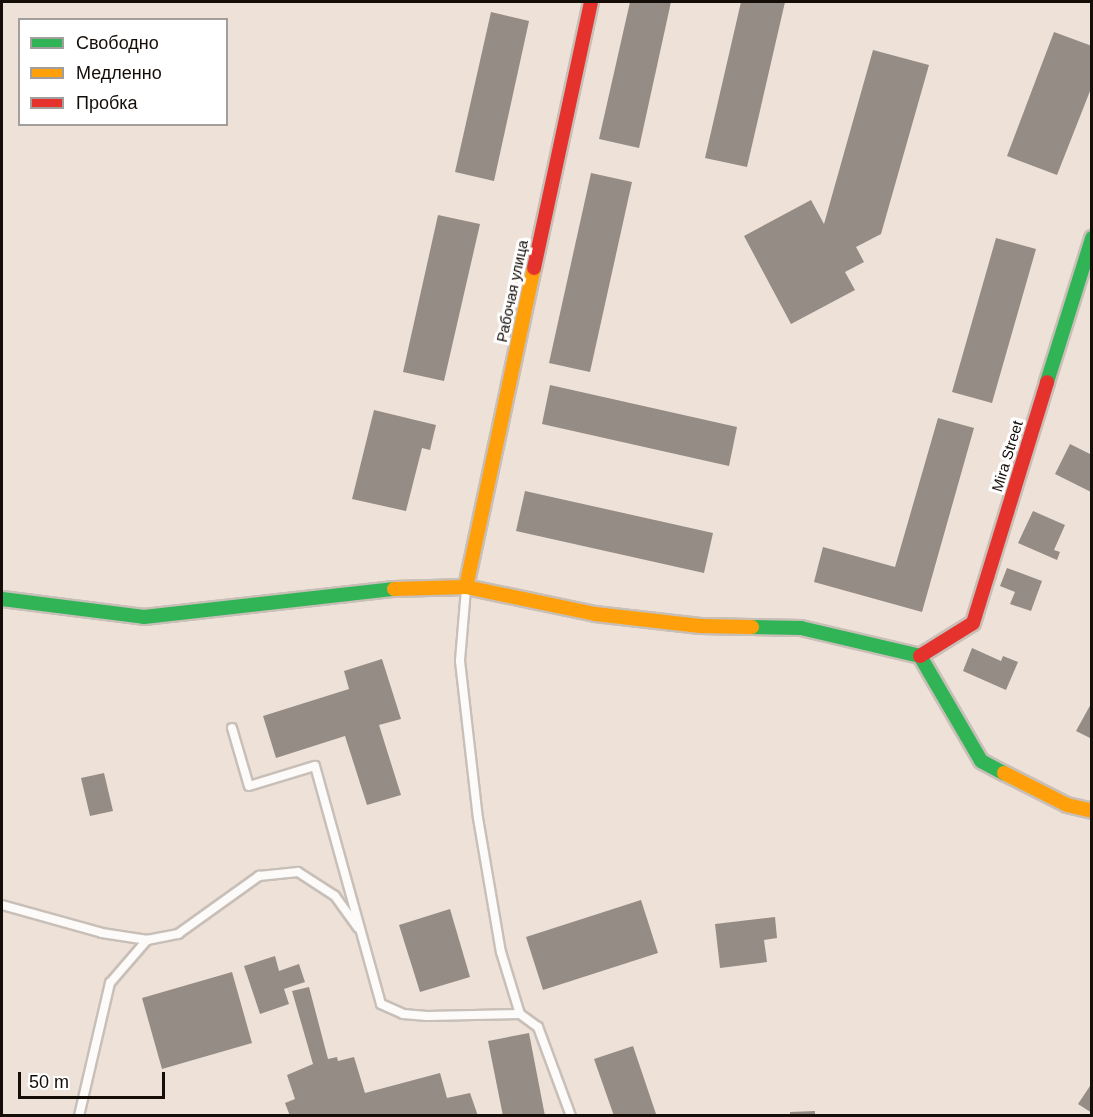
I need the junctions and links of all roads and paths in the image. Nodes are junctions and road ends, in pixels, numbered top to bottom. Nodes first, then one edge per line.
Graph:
1 (591, 2) edge
2 (1092, 238) edge
3 (466, 587) junction
4 (2, 599) edge
5 (920, 656) junction
6 (232, 728) dead end
7 (1092, 811) edge
8 (2, 905) edge
9 (361, 934) junction
10 (147, 940) junction
11 (520, 1014) junction
12 (80, 1116) edge
13 (571, 1116) edge

1 - 3 street, Рабочая улица
2 - 5 street, Mira Street
3 - 4 street
3 - 5 street
3 - 11 lane
5 - 7 street
6 - 9 lane
8 - 10 lane
9 - 10 lane
9 - 11 lane
10 - 12 lane
11 - 13 lane

